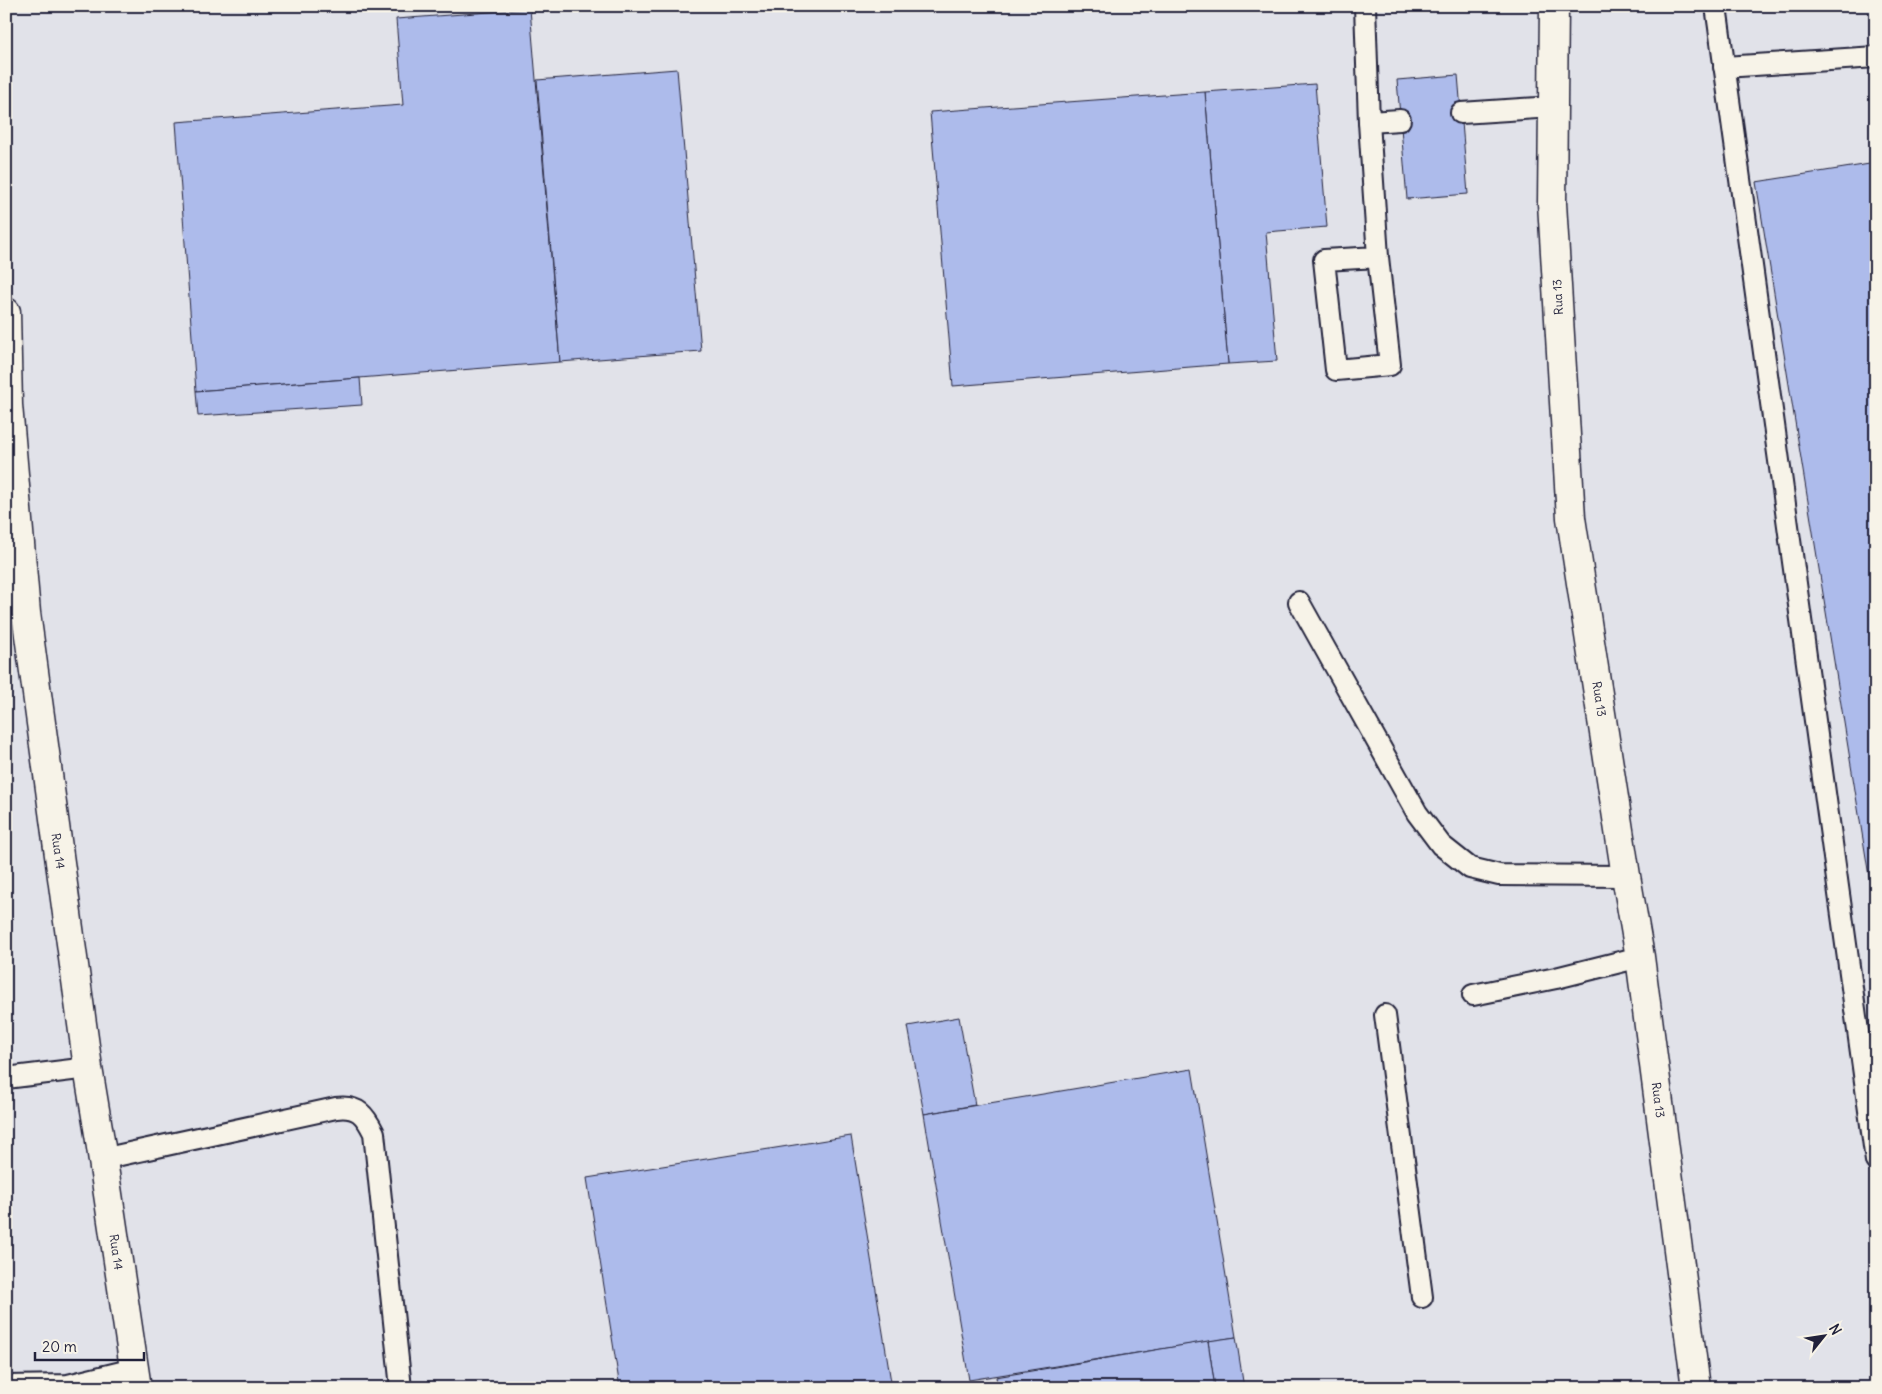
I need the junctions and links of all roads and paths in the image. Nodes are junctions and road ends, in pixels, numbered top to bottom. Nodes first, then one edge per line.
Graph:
1 (1364, 6) edge
2 (1554, 6) edge
3 (1716, 6) edge
4 (1876, 57) edge
5 (1724, 67) junction
6 (1553, 107) junction
7 (1461, 114) dead end
8 (1400, 120) dead end
9 (1369, 122) junction
10 (1378, 257) junction
11 (6, 312) edge
12 (7, 405) edge
13 (1299, 602) dead end
14 (1626, 876) junction
15 (1640, 957) junction
16 (1473, 995) dead end
17 (1385, 1015) dead end
18 (88, 1068) junction
19 (6, 1078) edge
20 (102, 1159) junction
21 (1876, 1161) edge
22 (1422, 1297) dead end
23 (135, 1379) edge
24 (6, 1386) edge
25 (400, 1388) edge
26 (1696, 1388) edge

1 - 9 lane
2 - 6 street, Rua 13
3 - 5 lane
4 - 5 lane
5 - 21 lane
6 - 7 lane
6 - 14 street, Rua 13
8 - 9 lane
9 - 10 lane
10 - 10 lane
11 - 12 street, Rua 14
12 - 18 street, Rua 14
13 - 14 lane
14 - 15 street, Rua 13
15 - 16 lane
15 - 26 street, Rua 13
17 - 22 lane
18 - 19 lane
18 - 20 street, Rua 14
20 - 23 street, Rua 14
20 - 25 lane
23 - 24 lane

